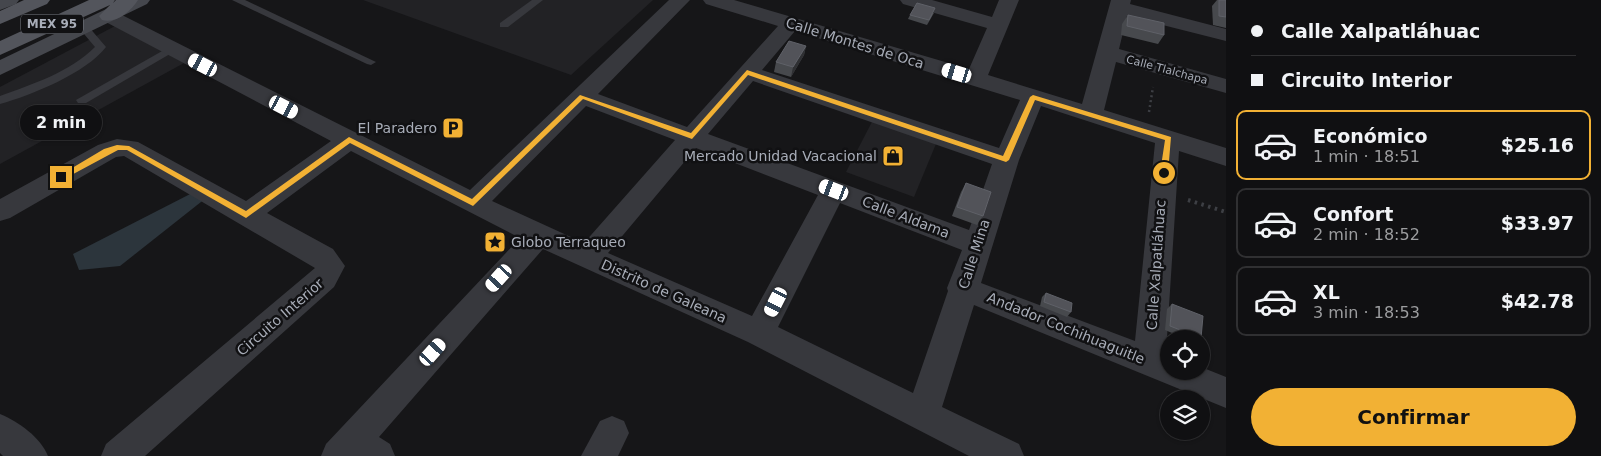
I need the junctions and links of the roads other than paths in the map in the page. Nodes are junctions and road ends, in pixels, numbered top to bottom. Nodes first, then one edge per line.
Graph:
1 (9, 0) edge
2 (39, 0) edge
3 (140, 0) edge
4 (237, 0) edge
5 (538, 0) edge
6 (680, 0) edge
7 (713, 0) edge
8 (910, 0) edge
9 (1009, 0) edge
10 (0, 4) edge
11 (1121, 4) edge
12 (114, 5) edge
13 (0, 18) edge
14 (790, 23) junction
15 (504, 25) dead end
16 (999, 25) junction
17 (84, 28) junction
18 (1226, 35) edge
19 (0, 49) edge
20 (171, 49) junction
21 (1108, 53) junction
22 (371, 62) dead end
23 (0, 68) edge
24 (747, 72) junction
25 (976, 78) junction
26 (1226, 86) edge
27 (582, 96) junction
28 (1033, 97) junction
29 (0, 100) edge
30 (82, 100) dead end
31 (1091, 115) junction
32 (692, 136) junction
33 (1168, 139) junction
34 (349, 140) junction
35 (1226, 157) edge
36 (1006, 160) junction
37 (834, 190) junction
38 (473, 203) junction
39 (0, 211) edge
40 (246, 215) junction
41 (539, 235) junction
42 (976, 244) junction
43 (588, 256) junction
44 (962, 288) junction
45 (1164, 330) edge
46 (759, 334) junction
47 (1160, 365) edge
48 (1195, 380) edge
49 (1226, 393) edge
50 (922, 414) junction
51 (0, 430) edge
52 (356, 451) edge
53 (30, 456) edge
54 (120, 456) edge
55 (1006, 456) edge

1 - 10 main road
2 - 13 main road, MEX 95
3 - 12 main road
4 - 22 lane
5 - 15 lane
6 - 27 street
7 - 14 street, Calle Montes de Oca
8 - 16 street
9 - 16 street
11 - 18 street
11 - 21 street
12 - 17 main road
12 - 19 main road, MEX 95
12 - 20 street, Distrito de Galeana
14 - 24 street
14 - 25 street, Calle Montes de Oca
16 - 25 street
17 - 23 main road
17 - 29 lane
20 - 30 lane
20 - 34 street, Distrito de Galeana
21 - 26 street, Calle Tlalchapa
21 - 31 street
24 - 32 street
24 - 36 street
25 - 28 street, Calle Montes de Oca
27 - 32 street, Calle Aldama
27 - 38 street
28 - 31 street, Calle Montes de Oca
28 - 36 street, Calle Mina
31 - 33 street, Calle Montes de Oca
32 - 37 street, Calle Aldama
32 - 43 street
33 - 35 street, Calle Montes de Oca
33 - 45 street, Calle Xalpatláhuac
34 - 38 street, Distrito de Galeana
34 - 40 street
36 - 42 street, Calle Mina
37 - 42 street, Calle Aldama
37 - 46 street
38 - 41 street, Distrito de Galeana
39 - 40 street, Circuito Interior
40 - 54 street, Circuito Interior
41 - 43 street, Distrito de Galeana
41 - 52 street
42 - 44 street, Calle Mina
43 - 46 street, Distrito de Galeana
44 - 47 street, Andador Cochihuaguitle
44 - 50 street, Calle Mina
46 - 50 street, Distrito de Galeana
48 - 49 street, Andador Cochihuaguitle
50 - 55 street, Distrito de Galeana
51 - 53 street

